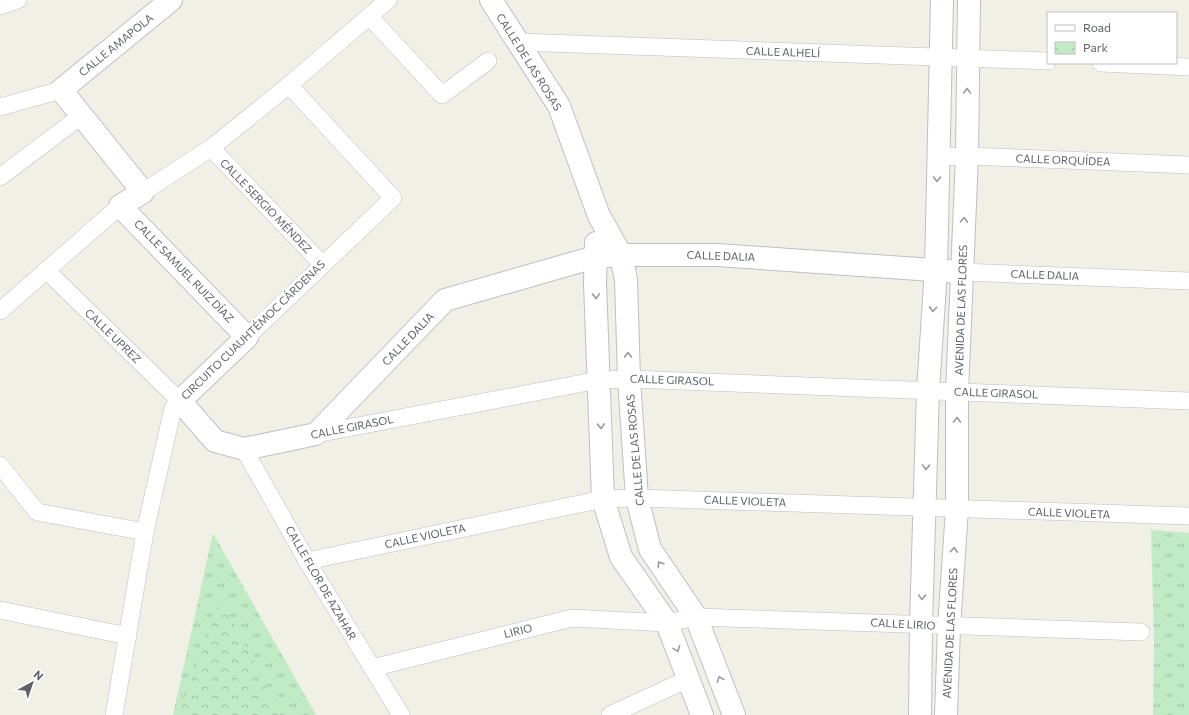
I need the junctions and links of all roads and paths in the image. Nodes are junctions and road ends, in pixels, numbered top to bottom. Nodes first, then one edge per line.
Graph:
1 (18, 0) edge
2 (171, 0) edge
3 (388, 0) edge
4 (491, 0) edge
5 (942, 0) edge
6 (969, 0) edge
7 (0, 6) edge
8 (369, 16) junction
9 (518, 42) junction
10 (939, 57) junction
11 (967, 57) junction
12 (488, 61) dead end
13 (1047, 61) edge
14 (1123, 64) edge
15 (1189, 67) edge
16 (290, 85) junction
17 (61, 90) junction
18 (0, 107) edge
19 (81, 116) junction
20 (211, 148) junction
21 (967, 156) junction
22 (938, 157) junction
23 (1189, 165) edge
24 (0, 177) edge
25 (143, 192) junction
26 (120, 206) junction
27 (599, 216) junction
28 (621, 255) junction
29 (595, 257) junction
30 (322, 264) junction
31 (46, 270) junction
32 (936, 270) junction
33 (962, 272) junction
34 (1189, 281) edge
35 (0, 310) edge
36 (247, 337) junction
37 (629, 379) junction
38 (599, 380) junction
39 (928, 390) junction
40 (957, 392) junction
41 (1189, 401) edge
42 (180, 402) junction
43 (316, 434) junction
44 (244, 449) junction
45 (0, 465) edge
46 (637, 498) junction
47 (603, 499) junction
48 (925, 508) junction
49 (957, 509) junction
50 (1189, 516) edge
51 (144, 532) junction
52 (307, 560) junction
53 (0, 610) edge
54 (696, 617) junction
55 (667, 623) junction
56 (921, 624) junction
57 (949, 627) junction
58 (1141, 632) dead end
59 (128, 636) junction
60 (372, 668) junction
61 (688, 679) junction
62 (114, 715) edge
63 (401, 715) edge
64 (610, 715) edge
65 (702, 715) edge
66 (734, 715) edge
67 (920, 715) edge
68 (946, 715) edge

1 - 7 street
2 - 17 main road, CALLE AMAPOLA
3 - 8 street
4 - 9 main road, CALLE DE LAS ROSAS
5 - 10 main road
6 - 11 main road, AVENIDA DE LAS FLORES
8 - 12 street
8 - 16 street
9 - 10 street, CALLE ALHELÍ
9 - 27 main road, CALLE DE LAS ROSAS
10 - 11 street, CALLE ALHELÍ
10 - 22 main road
11 - 13 street, CALLE ALHELÍ
21 -> 11 main road, AVENIDA DE LAS FLORES
14 - 15 street
16 - 20 street
16 - 30 street, CIRCUITO CUAUHTÉMOC CÁRDENAS
17 - 18 street
17 - 19 main road
19 - 24 street
19 - 25 main road
20 - 25 street
20 - 30 street, CALLE SERGIO MÉNDEZ
21 - 22 street, CALLE ORQUÍDEA
21 - 23 street, CALLE ORQUÍDEA
33 -> 21 main road, AVENIDA DE LAS FLORES
22 -> 32 main road
25 - 26 main road
26 - 31 street
26 - 36 main road, CALLE SAMUEL RUIZ DÍAZ
27 - 28 main road, CALLE DE LAS ROSAS
27 - 29 main road, CALLE DE LAS ROSAS
28 - 29 main road, CALLE DALIA
28 - 32 main road, CALLE DALIA
37 -> 28 main road, CALLE DE LAS ROSAS
29 -> 38 main road, CALLE DE LAS ROSAS
29 - 43 main road, CALLE DALIA
30 - 36 street, CIRCUITO CUAUHTÉMOC CÁRDENAS
31 - 35 street
31 - 42 street, CALLE UPREZ
32 - 33 main road, CALLE DALIA
32 -> 39 main road
33 - 34 street, CALLE DALIA
33 - 40 main road, AVENIDA DE LAS FLORES
36 - 42 main road, CIRCUITO CUAUHTÉMOC CÁRDENAS
37 - 38 street, CALLE GIRASOL
37 - 39 street, CALLE GIRASOL
37 - 46 main road, CALLE DE LAS ROSAS
38 - 43 street, CALLE GIRASOL
38 -> 47 main road, CALLE DE LAS ROSAS
39 - 40 street, CALLE GIRASOL
39 -> 48 main road
40 - 41 street, CALLE GIRASOL
49 -> 40 main road, AVENIDA DE LAS FLORES
42 - 44 main road, CALLE GIRASOL
42 - 51 street, CIRCUITO CUAUHTÉMOC CÁRDENAS
43 - 44 main road, CALLE GIRASOL
44 - 52 street, CALLE FLOR DE AZAHAR
45 - 51 street
46 - 47 street, CALLE VIOLETA
46 - 48 street, CALLE VIOLETA
54 -> 46 main road, CALLE DE LAS ROSAS
47 - 52 street, CALLE VIOLETA
47 - 55 main road, CALLE DE LAS ROSAS
48 - 49 street, CALLE VIOLETA
48 -> 56 main road
49 - 50 street, CALLE VIOLETA
57 -> 49 main road, AVENIDA DE LAS FLORES
51 - 59 street, CIRCUITO CUAUHTÉMOC CÁRDENAS
52 - 60 street, CALLE FLOR DE AZAHAR
53 - 59 street
54 - 55 street, CALLE LIRIO
54 - 56 street, CALLE LIRIO
66 -> 54 main road, CALLE DE LAS ROSAS
55 - 60 street, LIRIO
55 -> 61 main road, CALLE DE LAS ROSAS
56 - 57 street, CALLE LIRIO
56 - 67 main road
57 - 58 street, CALLE LIRIO
57 - 68 main road, AVENIDA DE LAS FLORES
59 - 62 street, CIRCUITO CUAUHTÉMOC CÁRDENAS
60 - 63 street, CALLE FLOR DE AZAHAR
61 - 64 street
61 - 65 main road, CALLE DE LAS ROSAS

